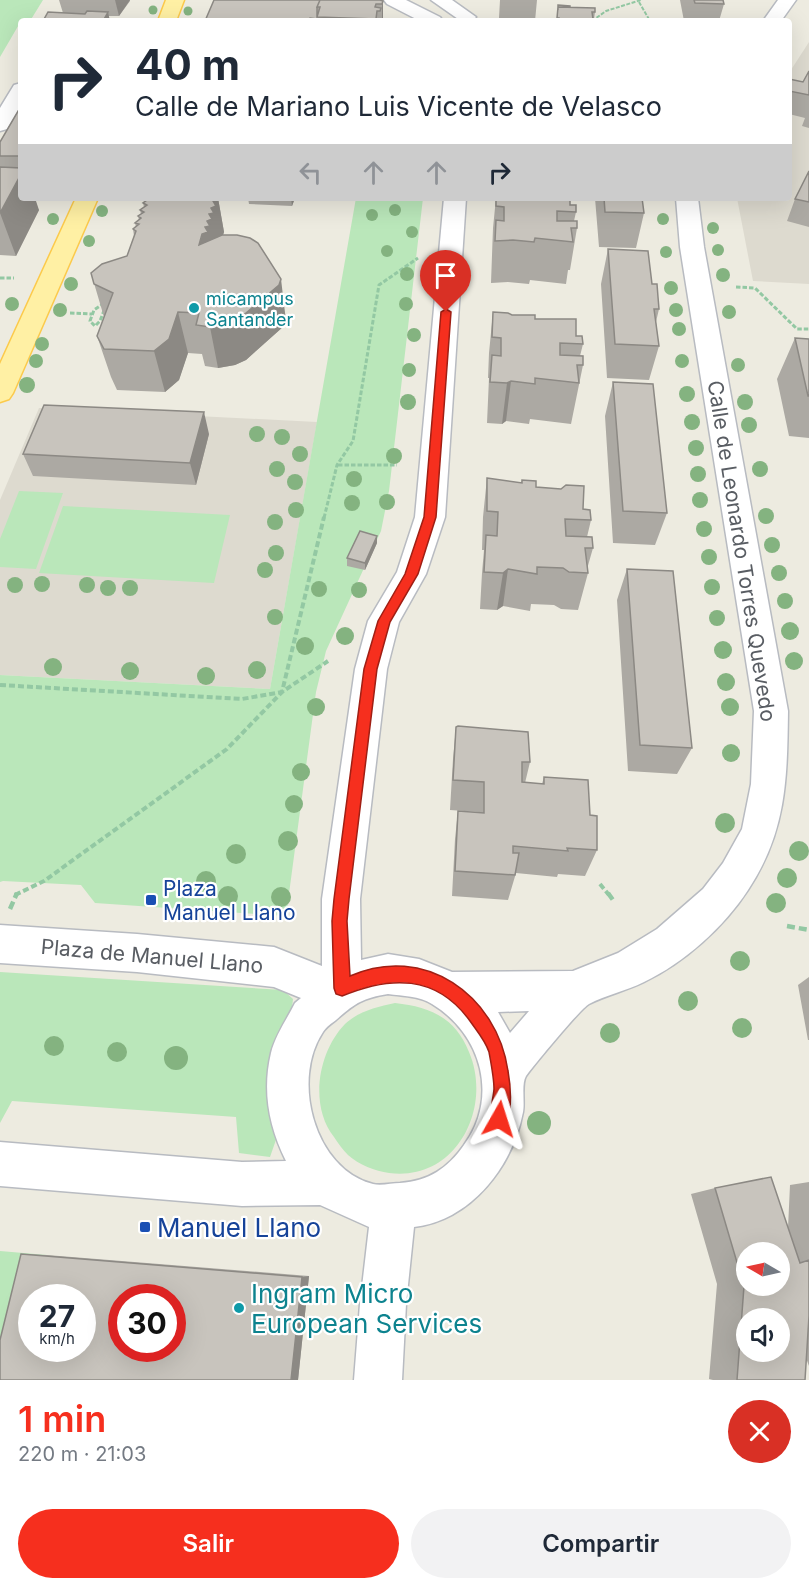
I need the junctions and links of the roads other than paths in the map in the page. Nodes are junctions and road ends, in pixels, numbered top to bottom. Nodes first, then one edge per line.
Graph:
1 (175, 0) edge
2 (425, 0) edge
3 (440, 0) edge
4 (787, 0) edge
5 (397, 2) edge
6 (467, 13) edge
7 (168, 18) edge
8 (428, 18) edge
9 (774, 18) edge
10 (18, 94) edge
11 (0, 125) edge
12 (86, 201) edge
13 (455, 201) edge
14 (687, 201) edge
15 (0, 393) edge
16 (0, 944) edge
17 (339, 990) junction
18 (573, 991) junction
19 (453, 992) junction
20 (502, 1073) junction
21 (0, 1164) edge
22 (327, 1183) junction
23 (394, 1208) junction
24 (378, 1380) edge

1 - 7 main road
2 - 5 street
3 - 6 street
4 - 9 street
5 - 8 street
10 - 11 street
12 - 15 main road
13 - 17 street
14 - 18 street, Calle de Leonardo Torres Quevedo
16 - 17 street, Plaza de Manuel Llano
17 - 19 street
17 - 22 street
18 - 19 street, Calle de Leonardo Torres Quevedo
18 - 20 street, Calle de Leonardo Torres Quevedo
19 - 20 street
20 - 23 street
21 - 22 street
22 - 23 street
23 - 24 street

